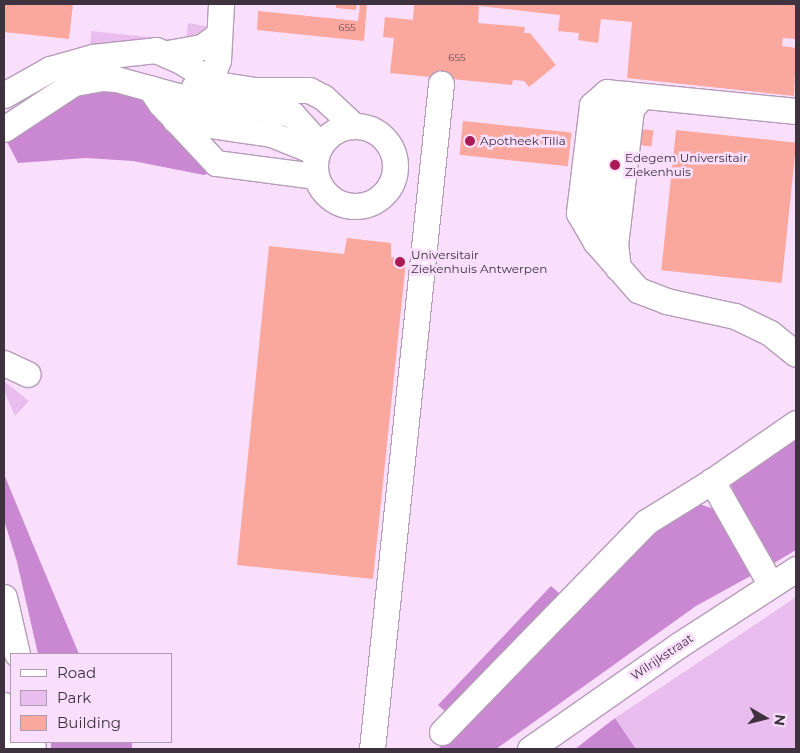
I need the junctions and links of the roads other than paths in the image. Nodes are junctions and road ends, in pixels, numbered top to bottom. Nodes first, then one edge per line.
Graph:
1 (221, 4) edge
2 (218, 35) junction
3 (168, 53) junction
4 (207, 79) junction
5 (441, 84) dead end
6 (161, 91) junction
7 (4, 95) edge
8 (634, 95) junction
9 (796, 112) edge
10 (353, 125) junction
11 (4, 129) edge
12 (190, 136) junction
13 (316, 160) junction
14 (618, 268) junction
15 (796, 354) edge
16 (4, 363) edge
17 (28, 374) dead end
18 (796, 423) edge
19 (712, 480) junction
20 (796, 569) edge
21 (771, 585) junction
22 (4, 597) edge
23 (17, 653) edge
24 (4, 705) edge
25 (442, 732) dead end
26 (10, 749) edge
27 (372, 749) edge
28 (530, 749) edge

1 - 2 street
2 - 3 street
2 - 4 street
3 - 4 street
3 - 7 street
4 - 6 street
4 - 10 street
5 - 27 street
6 - 11 street
6 - 12 street
6 - 13 street
8 - 9 street
8 - 14 street
8 - 14 street
10 - 13 street
10 - 13 street
12 - 13 street
12 - 13 street
14 - 15 street
16 - 17 street
18 - 19 street
19 - 21 street
19 - 25 street
20 - 21 street, Wilrijkstraat
21 - 28 street, Wilrijkstraat
22 - 23 street
24 - 26 street

